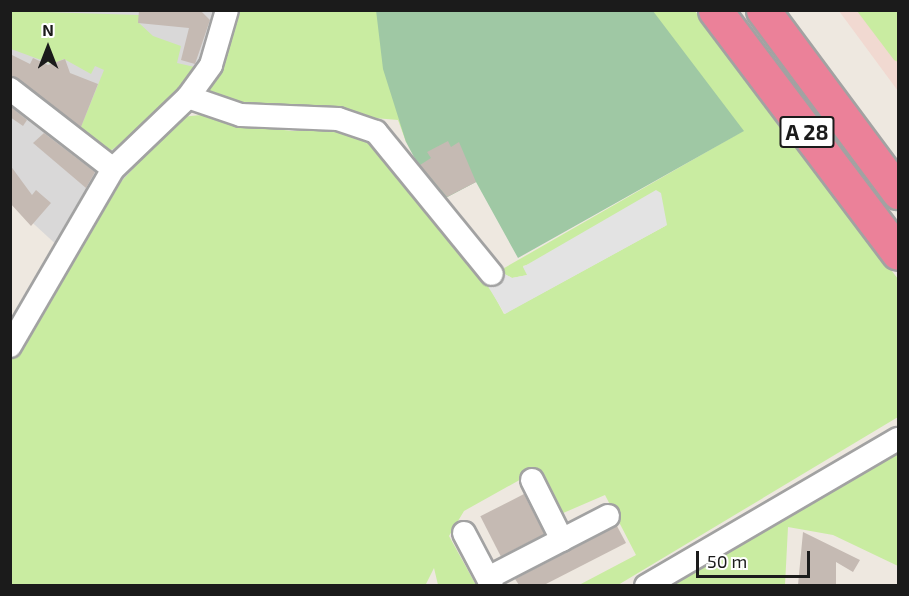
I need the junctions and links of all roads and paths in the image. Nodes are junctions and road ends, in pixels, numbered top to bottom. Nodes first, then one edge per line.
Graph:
1 (227, 10) edge
2 (715, 10) edge
3 (763, 10) edge
4 (10, 89) edge
5 (188, 97) junction
6 (113, 169) junction
7 (898, 192) edge
8 (898, 253) edge
9 (492, 274) dead end
10 (10, 346) edge
11 (898, 439) edge
12 (532, 480) dead end
13 (608, 516) dead end
14 (464, 533) dead end
15 (562, 540) junction
16 (490, 582) edge
17 (646, 585) edge

1 - 5 street
2 - 8 highway, A 28
3 - 7 highway, A 28
4 - 6 street
5 - 6 street
5 - 9 street
6 - 10 street
11 - 17 street
12 - 15 street
13 - 15 street
14 - 16 street
15 - 16 street

